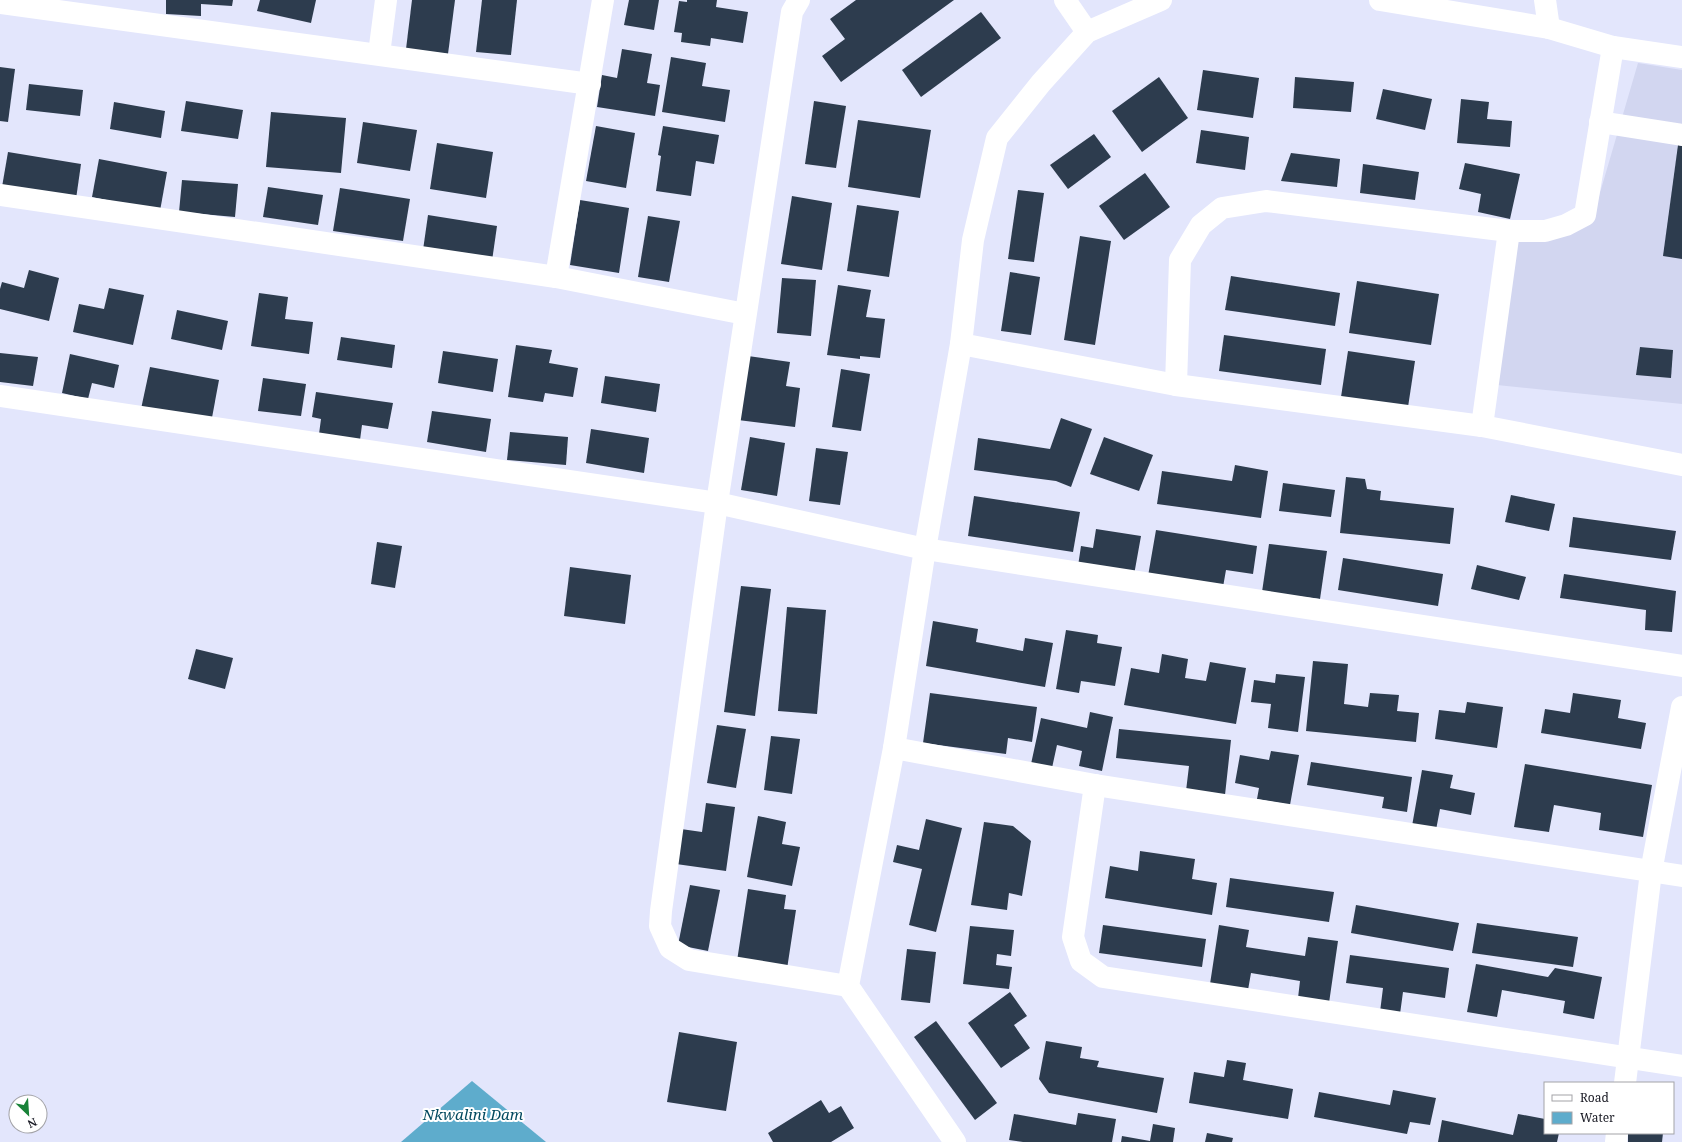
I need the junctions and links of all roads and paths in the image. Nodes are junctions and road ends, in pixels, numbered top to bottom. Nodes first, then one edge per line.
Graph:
1 (386, 0) edge
2 (603, 0) edge
3 (800, 0) edge
4 (1065, 0) edge
5 (1161, 0) edge
6 (1380, 0) edge
7 (1545, 0) edge
8 (0, 3) edge
9 (1549, 28) junction
10 (1087, 32) junction
11 (1612, 47) junction
12 (379, 54) junction
13 (1682, 57) edge
14 (590, 84) junction
15 (1600, 122) junction
16 (1682, 134) edge
17 (0, 195) edge
18 (1509, 230) junction
19 (556, 277) junction
20 (745, 314) junction
21 (961, 344) junction
22 (1176, 385) junction
23 (0, 396) edge
24 (1482, 426) junction
25 (1682, 465) edge
26 (717, 503) junction
27 (925, 549) junction
28 (1682, 666) edge
29 (1682, 707) edge
30 (894, 748) junction
31 (1095, 785) junction
32 (1651, 872) junction
33 (1682, 876) edge
34 (848, 986) junction
35 (1628, 1057) junction
36 (1682, 1066) edge
37 (1625, 1082) edge
38 (955, 1142) edge

1 - 12 street
2 - 14 street
3 - 20 street
4 - 10 street
5 - 10 street
6 - 9 street
7 - 9 street
8 - 12 street
9 - 11 street
10 - 21 street
11 - 13 street
11 - 15 street
12 - 14 street
14 - 19 street
15 - 16 street
15 - 18 street
17 - 19 street
18 - 22 street
18 - 24 street
19 - 20 street
20 - 26 street
21 - 22 street
21 - 27 street
22 - 24 street
23 - 26 street
24 - 25 street
26 - 27 street
26 - 34 street
27 - 28 street
27 - 30 street
29 - 32 street
30 - 31 street
30 - 34 street
31 - 32 street
31 - 35 street
32 - 33 street
32 - 35 street
34 - 38 street
35 - 36 street
35 - 37 street

